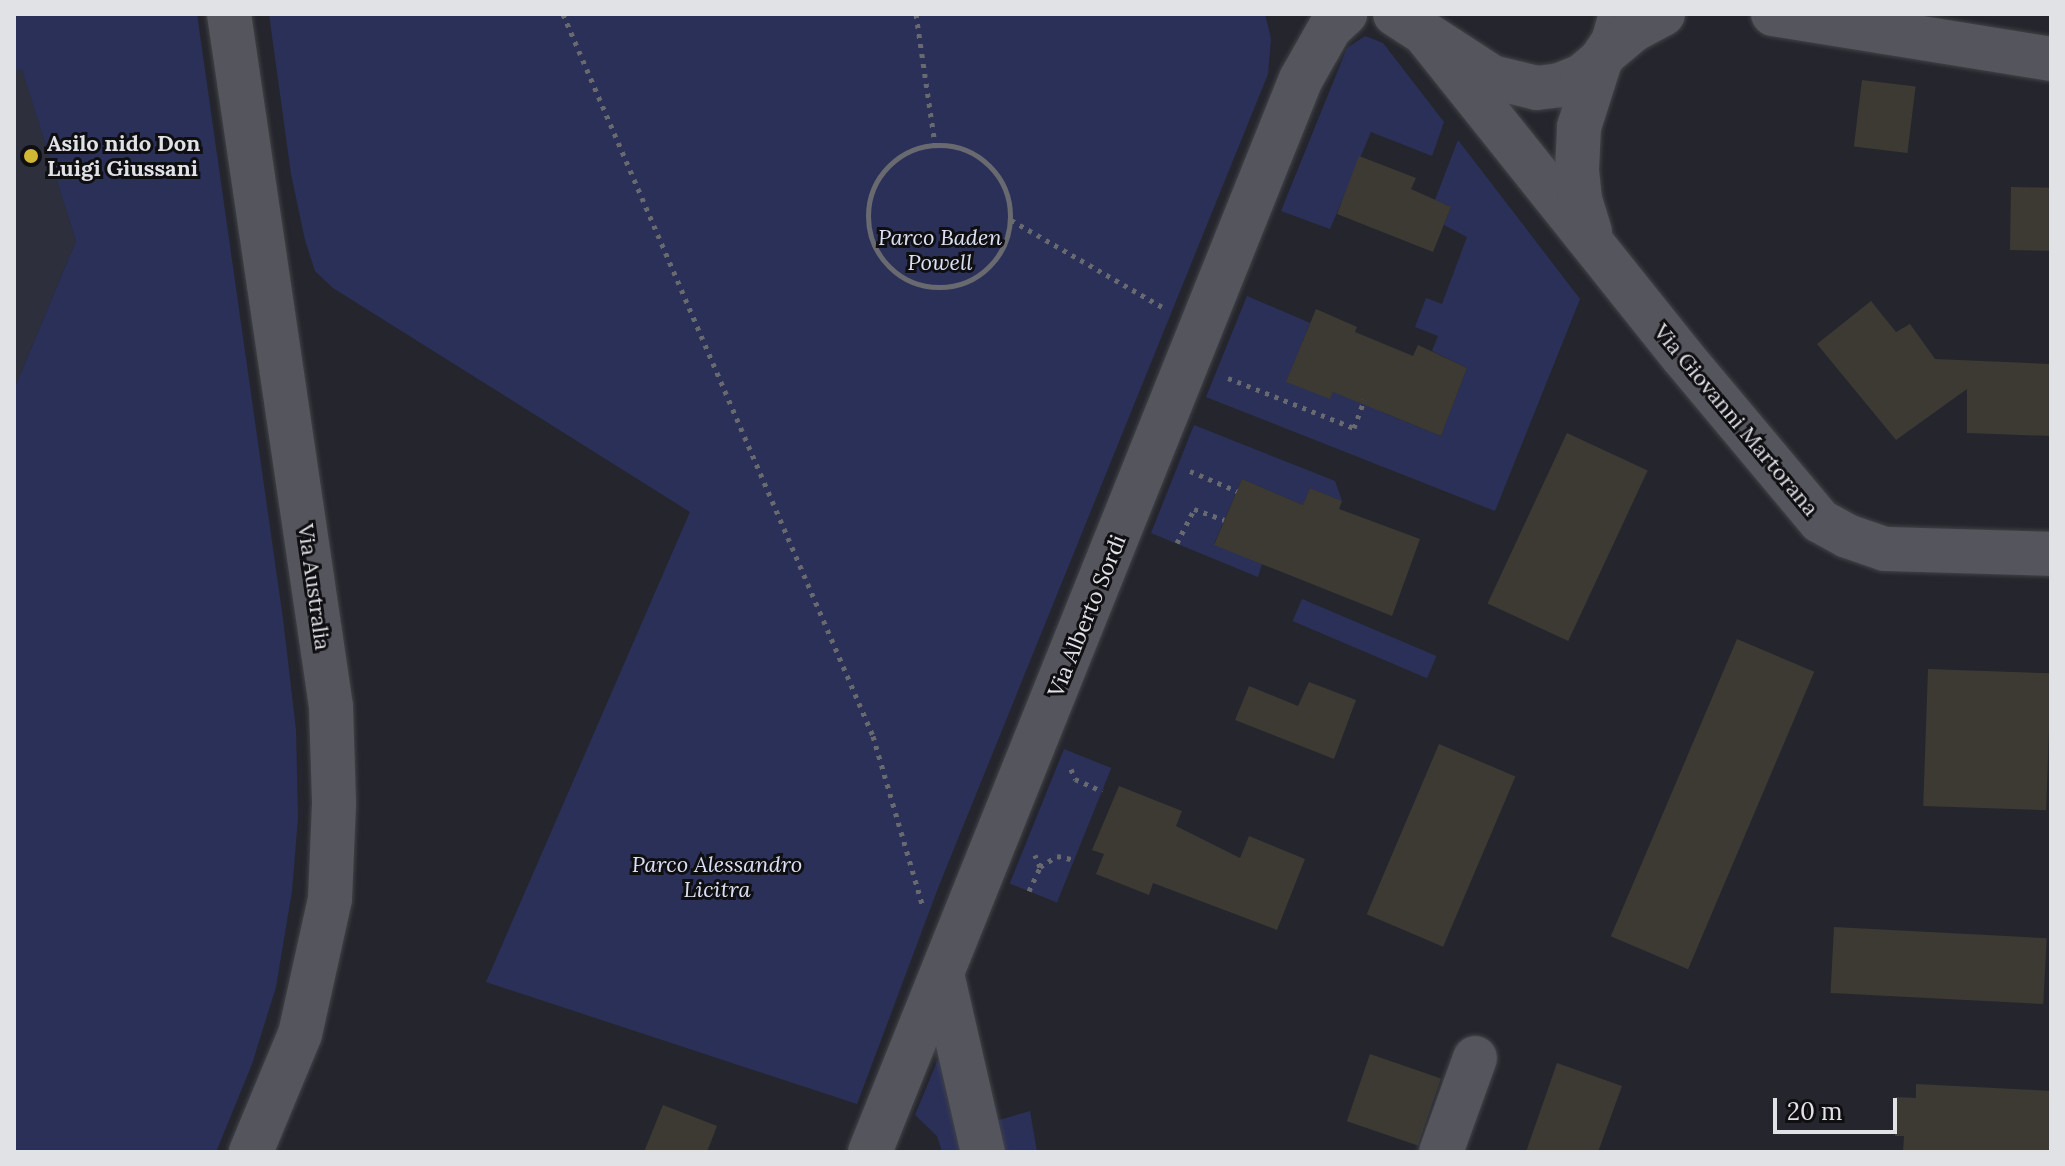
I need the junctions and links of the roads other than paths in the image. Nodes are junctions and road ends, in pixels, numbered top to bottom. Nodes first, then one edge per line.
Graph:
1 (229, 14) edge
2 (1304, 14) edge
3 (1345, 14) edge
4 (1663, 14) edge
5 (1773, 14) edge
6 (1410, 24) edge
7 (1609, 42) edge
8 (2051, 59) edge
9 (1301, 79) junction
10 (1594, 245) junction
11 (2051, 554) edge
12 (943, 978) junction
13 (1475, 1058) dead end
14 (251, 1152) edge
15 (870, 1152) edge
16 (983, 1152) edge
17 (1441, 1152) edge

1 - 14 street, Via Australia
2 - 9 street, Via Alberto Sordi
3 - 9 street, Via Alberto Sordi
4 - 7 street
5 - 8 street
6 - 7 street
6 - 10 street, Via Giovanni Martorana
7 - 10 street
9 - 12 street, Via Alberto Sordi
10 - 11 street, Via Giovanni Martorana
12 - 15 street, Via Alberto Sordi
12 - 16 street
13 - 17 street

